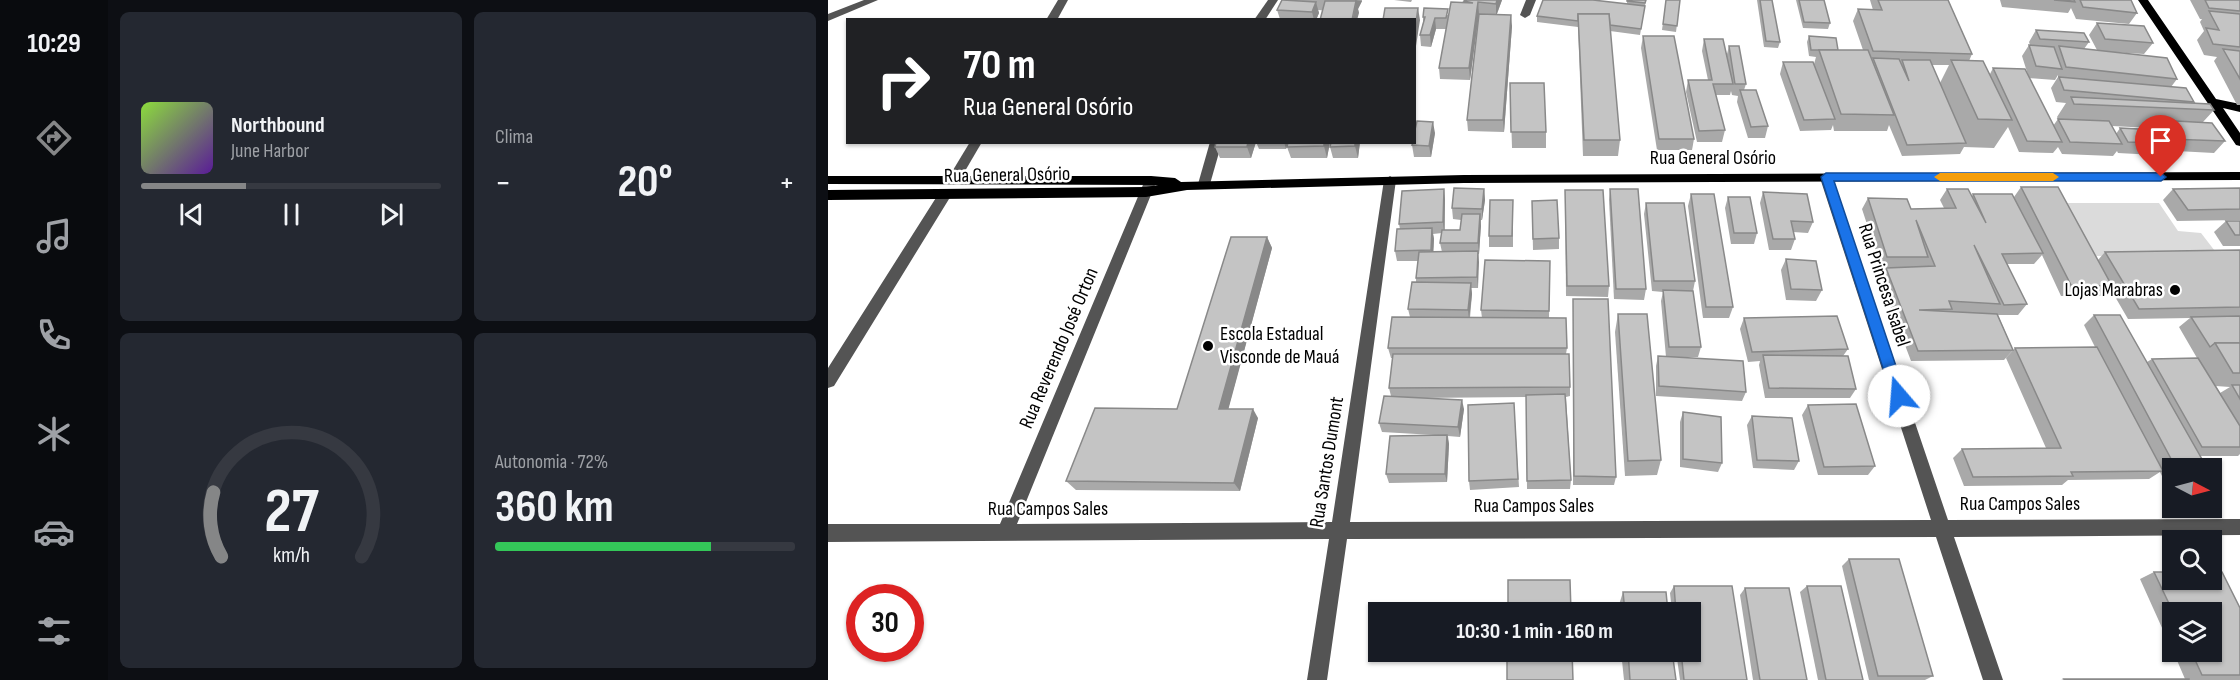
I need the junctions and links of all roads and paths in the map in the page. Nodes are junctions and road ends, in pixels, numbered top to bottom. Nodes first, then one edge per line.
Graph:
1 (873, 0) edge
2 (1063, 0) edge
3 (1273, 0) edge
4 (1531, 0) edge
5 (2143, 0) edge
6 (1525, 15) dead end
7 (828, 18) edge
8 (1052, 18) edge
9 (1260, 18) edge
10 (2211, 100) junction
11 (2240, 108) edge
12 (2240, 142) edge
13 (975, 144) edge
14 (1215, 144) edge
15 (2240, 176) edge
16 (1826, 177) junction
17 (828, 180) edge
18 (952, 180) junction
19 (1390, 180) junction
20 (1204, 184) junction
21 (1149, 186) junction
22 (828, 195) edge
23 (944, 196) junction
24 (828, 381) edge
25 (1942, 527) junction
26 (2240, 527) edge
27 (1339, 530) junction
28 (1005, 532) junction
29 (828, 533) edge
30 (1317, 680) edge
31 (1993, 680) edge

1 - 7 street
2 - 8 street
3 - 9 street
4 - 6 street
5 - 10 main road
10 - 11 main road
10 - 12 main road
13 - 18 street
14 - 20 street
15 - 16 main road, Rua General Osório
16 - 19 main road, Rua General Osório
16 - 25 street, Rua Princesa Isabel
17 - 18 main road, Rua General Osório
18 - 21 main road, Rua General Osório
19 - 20 main road, Rua General Osório
19 - 27 street, Rua Santos Dumont
20 - 21 main road, Rua General Osório
21 - 23 main road, Rua General Osório
21 - 28 street, Rua Reverendo José Orton
22 - 23 main road, Rua General Osório
23 - 24 street
25 - 26 street, Rua Campos Sales
25 - 27 street, Rua Campos Sales
25 - 31 street, Rua Princesa Isabel
27 - 28 street, Rua Campos Sales
27 - 30 street, Rua Santos Dumont
28 - 29 street, Rua Campos Sales

